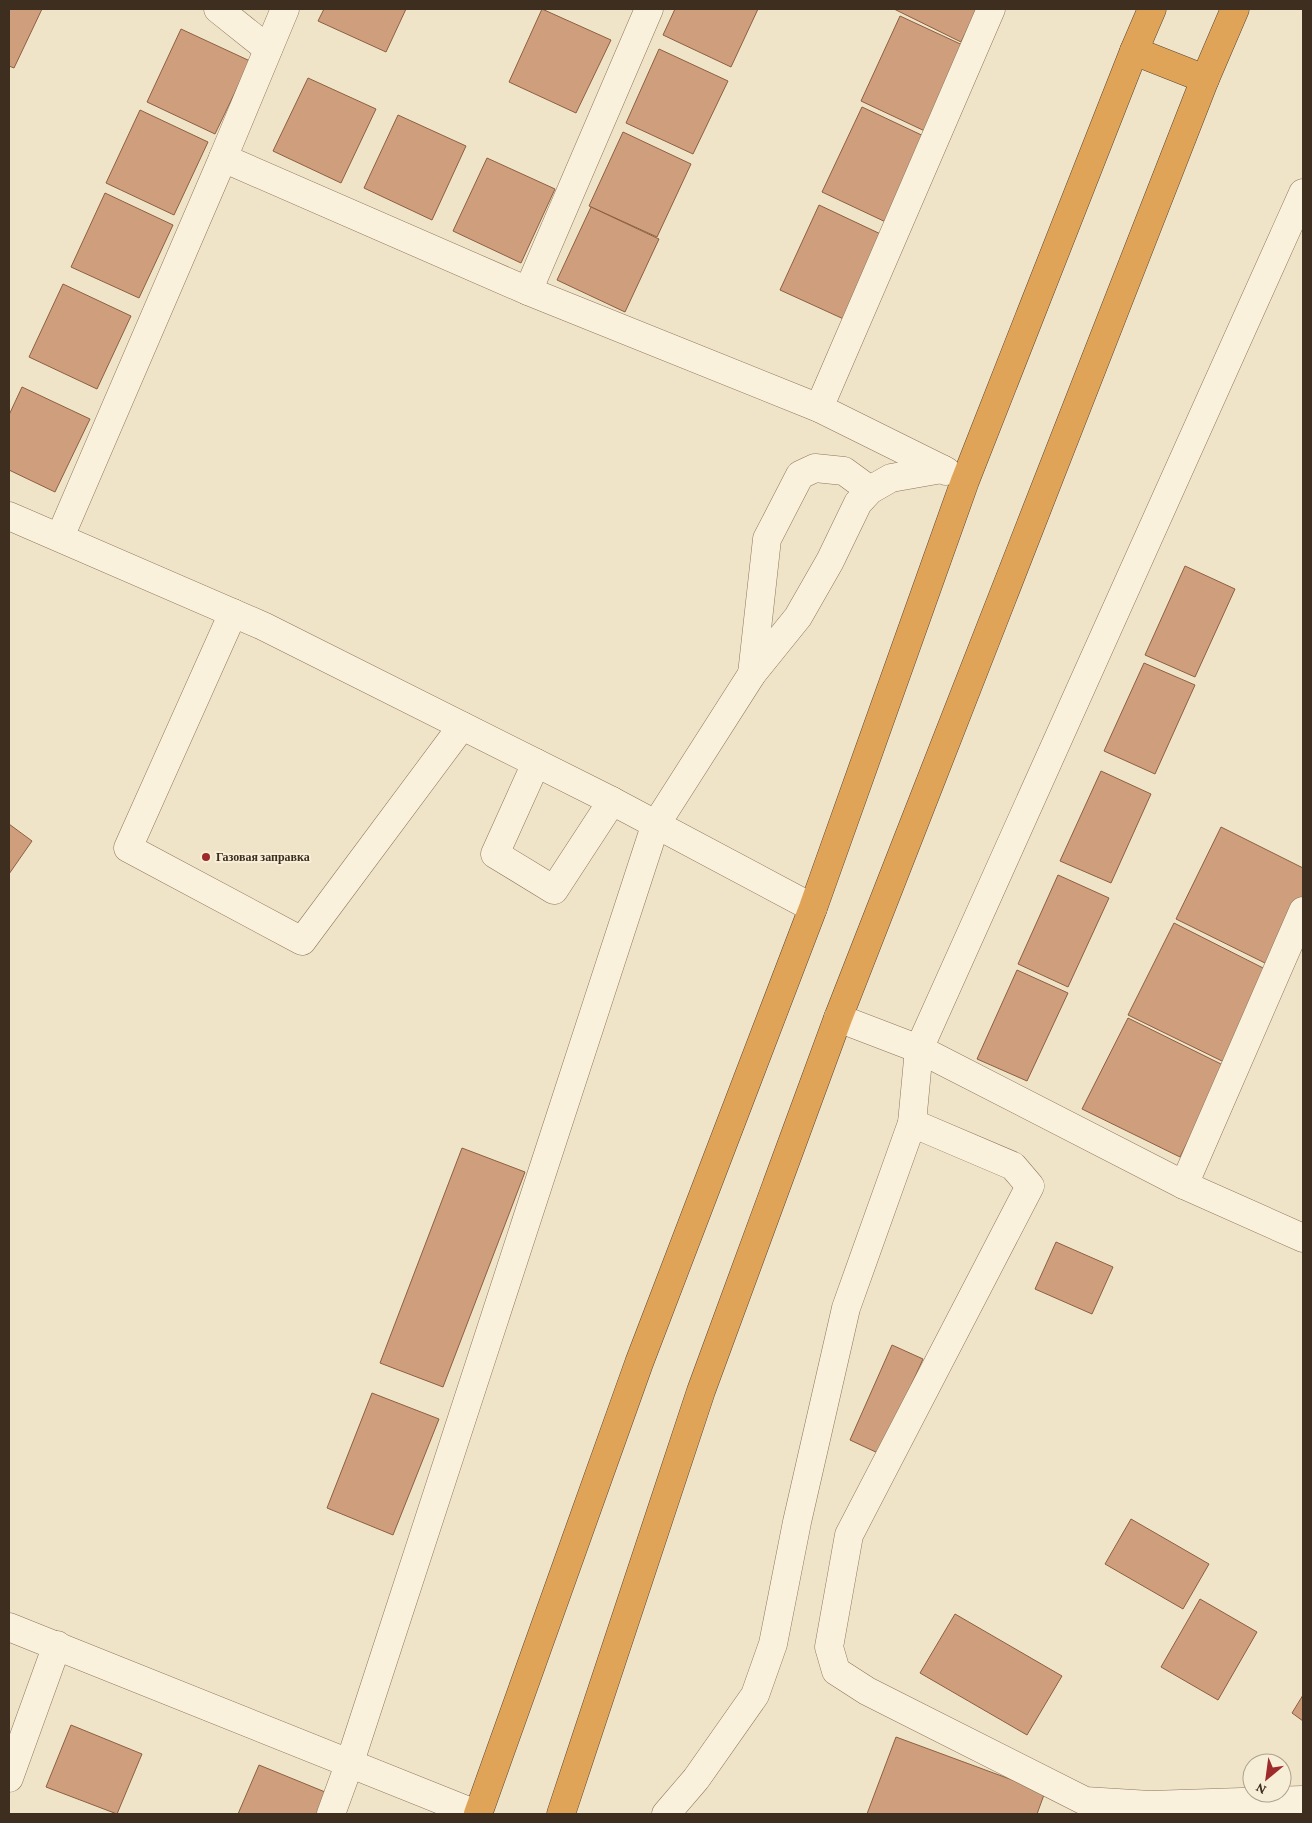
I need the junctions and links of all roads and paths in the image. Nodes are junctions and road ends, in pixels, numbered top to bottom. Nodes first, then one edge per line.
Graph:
1 (218, 9) edge
2 (285, 9) edge
3 (649, 9) edge
4 (991, 9) edge
5 (1152, 9) edge
6 (1235, 9) edge
7 (268, 49) junction
8 (1134, 50) junction
9 (1205, 79) junction
10 (223, 158) junction
11 (1303, 193) edge
12 (528, 291) junction
13 (819, 408) junction
14 (953, 475) junction
15 (870, 490) junction
16 (9, 516) edge
17 (60, 537) junction
18 (233, 613) junction
19 (752, 674) junction
20 (462, 726) junction
21 (536, 763) junction
22 (612, 801) junction
23 (655, 826) junction
24 (812, 908) junction
25 (1303, 911) edge
26 (838, 1018) junction
27 (919, 1049) junction
28 (912, 1123) junction
29 (1184, 1185) junction
30 (1303, 1238) edge
31 (9, 1627) edge
32 (56, 1645) junction
33 (350, 1762) junction
34 (9, 1778) edge
35 (1303, 1800) edge
36 (330, 1814) edge
37 (477, 1814) edge
38 (561, 1814) edge
39 (666, 1814) edge

1 - 7 street
2 - 7 street
3 - 12 street
4 - 13 street
5 - 8 highway
6 - 9 highway
7 - 10 street
8 - 9 highway
8 - 14 highway
9 - 26 highway
10 - 12 street
10 - 17 street
11 - 27 street
12 - 13 street
13 - 14 street
14 - 15 street
14 - 24 highway
15 - 19 street
15 - 19 street
16 - 17 street
17 - 18 street
18 - 20 street
18 - 20 street
19 - 23 street
20 - 21 street
21 - 22 street
21 - 22 street
22 - 23 street
23 - 24 street
23 - 33 street
24 - 37 highway
25 - 29 street
26 - 27 street
26 - 38 highway
27 - 28 street
27 - 29 street
28 - 35 street
28 - 39 street
29 - 30 street
31 - 32 street
32 - 33 street
32 - 34 street
33 - 36 street
33 - 37 street

